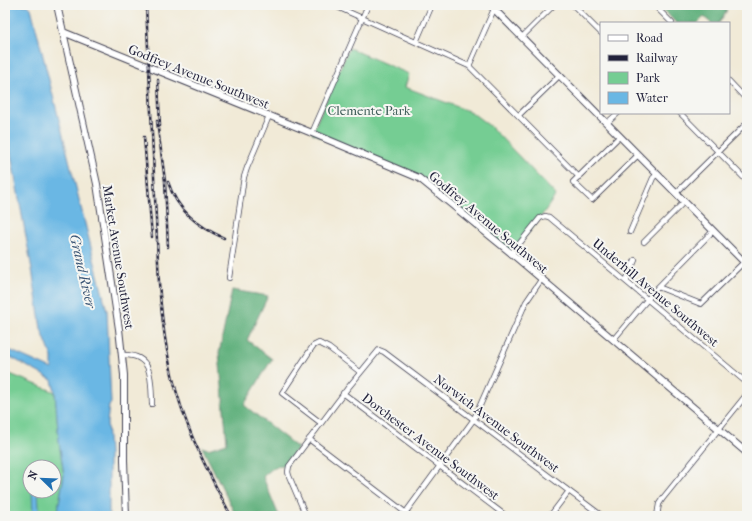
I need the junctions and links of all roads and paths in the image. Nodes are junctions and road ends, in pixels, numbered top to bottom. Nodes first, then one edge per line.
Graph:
1 (57, 5) edge
2 (333, 5) edge
3 (368, 5) edge
4 (432, 5) edge
5 (554, 5) edge
6 (573, 5) edge
7 (654, 5) edge
8 (493, 6) edge
9 (363, 18) junction
10 (671, 22) edge
11 (63, 32) junction
12 (600, 32) edge
13 (522, 36) junction
14 (416, 42) junction
15 (469, 66) junction
16 (560, 75) junction
17 (730, 82) edge
18 (747, 100) edge
19 (617, 114) edge
20 (681, 114) edge
21 (518, 115) junction
22 (269, 116) junction
23 (607, 123) junction
24 (747, 123) edge
25 (312, 133) junction
26 (620, 136) junction
27 (718, 152) junction
28 (638, 155) junction
29 (657, 174) junction
30 (579, 177) junction
31 (747, 182) edge
32 (676, 193) junction
33 (684, 202) junction
34 (630, 232) dead end
35 (713, 232) junction
36 (644, 242) dead end
37 (511, 254) junction
38 (635, 260) dead end
39 (745, 264) edge
40 (229, 278) dead end
41 (541, 280) junction
42 (626, 281) junction
43 (658, 287) junction
44 (647, 299) junction
45 (613, 340) junction
46 (123, 355) junction
47 (360, 372) junction
48 (747, 383) edge
49 (343, 394) junction
50 (747, 394) edge
51 (152, 404) dead end
52 (474, 419) junction
53 (321, 423) junction
54 (719, 429) junction
55 (308, 440) junction
56 (747, 453) edge
57 (439, 466) junction
58 (569, 491) junction
59 (404, 514) edge
60 (126, 516) edge
61 (306, 516) edge
62 (410, 516) edge
63 (506, 516) edge
64 (550, 516) edge
65 (602, 516) edge
66 (657, 516) edge

1 - 11 main road, Market Avenue Southwest
2 - 9 street
3 - 9 street
4 - 14 street
5 - 13 street
6 - 12 street
7 - 10 street
8 - 13 main road
8 - 15 street
9 - 14 street
9 - 25 street
11 - 22 main road, Godfrey Avenue Southwest
11 - 46 main road, Market Avenue Southwest
13 - 16 main road
14 - 15 street
15 - 21 street
16 - 21 street
16 - 23 main road
17 - 18 street
19 - 23 street
20 - 27 street
21 - 30 street
22 - 25 main road, Godfrey Avenue Southwest
22 - 40 street
23 - 26 main road
24 - 27 street
25 - 37 main road, Godfrey Avenue Southwest
26 - 28 main road
26 - 30 street
27 - 31 street
27 - 32 street
28 - 29 main road
28 - 30 street
29 - 32 main road
29 - 34 street
32 - 33 main road
33 - 35 main road
33 - 36 street
35 - 39 main road
35 - 43 street
37 - 41 main road, Godfrey Avenue Southwest
37 - 42 street, Underhill Avenue Southwest
38 - 42 street
39 - 43 street
41 - 45 main road, Godfrey Avenue Southwest
41 - 52 street
42 - 44 street, Underhill Avenue Southwest
43 - 44 street
44 - 45 street
44 - 48 street, Underhill Avenue Southwest
45 - 54 main road, Godfrey Avenue Southwest
46 - 51 street
46 - 60 main road, Market Avenue Southwest
47 - 49 street
47 - 52 street, Norwich Avenue Southwest
47 - 53 street
49 - 53 street
49 - 57 street, Dorchester Avenue Southwest
50 - 54 street
52 - 57 street
52 - 58 street, Norwich Avenue Southwest
53 - 55 street
54 - 56 main road, Godfrey Avenue Southwest
54 - 66 street
55 - 59 street
55 - 61 street
57 - 59 street
57 - 63 street, Dorchester Avenue Southwest
58 - 64 street
58 - 65 street, Norwich Avenue Southwest
59 - 62 street

